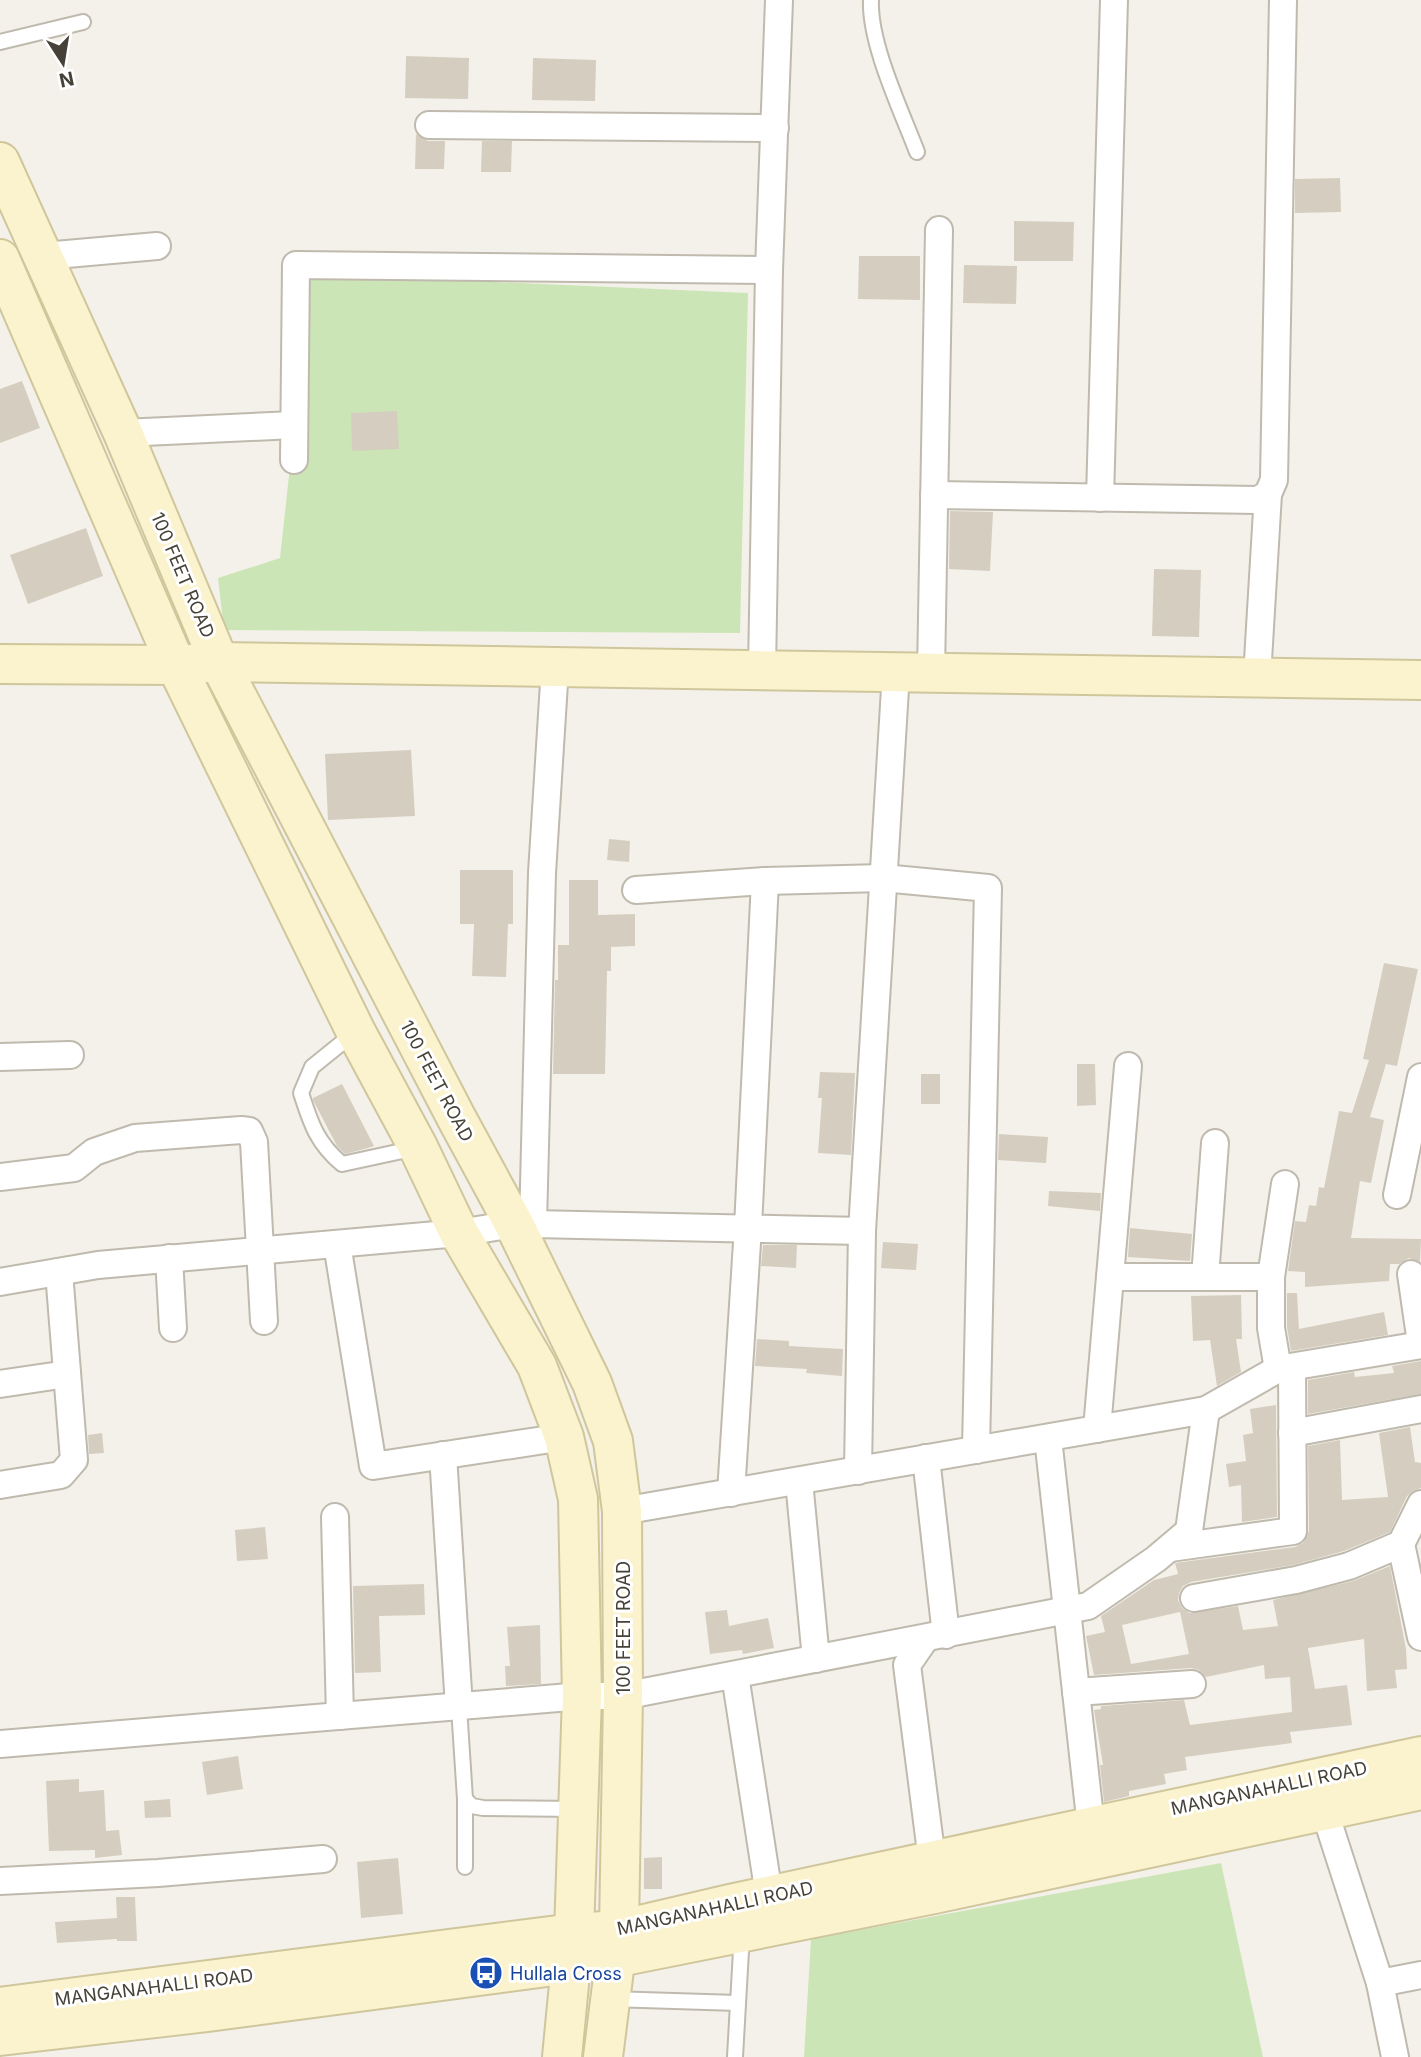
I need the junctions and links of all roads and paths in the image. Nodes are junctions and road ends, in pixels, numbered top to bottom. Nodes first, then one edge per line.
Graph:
1 (779, 0) edge
2 (871, 0) edge
3 (1114, 0) edge
4 (1283, 0) edge
5 (83, 22) dead end
6 (0, 42) edge
7 (429, 125) dead end
8 (775, 128) junction
9 (917, 152) dead end
10 (0, 162) edge
11 (939, 230) dead end
12 (157, 246) dead end
13 (44, 256) junction
14 (0, 258) edge
15 (769, 270) junction
16 (294, 425) junction
17 (123, 433) junction
18 (294, 460) dead end
19 (1268, 494) junction
20 (934, 495) junction
21 (1100, 498) junction
22 (219, 662) junction
23 (0, 664) edge
24 (176, 664) junction
25 (555, 667) junction
26 (762, 670) junction
27 (914, 672) junction
28 (1257, 677) junction
29 (1421, 680) edge
30 (883, 878) junction
31 (765, 881) junction
32 (636, 890) dead end
33 (356, 1032) junction
34 (70, 1055) dead end
35 (0, 1057) edge
36 (1128, 1066) dead end
37 (1421, 1077) edge
38 (1215, 1143) dead end
39 (418, 1147) junction
40 (0, 1177) edge
41 (1286, 1184) dead end
42 (1397, 1195) dead end
43 (523, 1224) junction
44 (748, 1227) junction
45 (862, 1231) junction
46 (459, 1233) junction
47 (337, 1244) junction
48 (260, 1249) junction
49 (169, 1258) junction
50 (59, 1272) junction
51 (1412, 1274) dead end
52 (1110, 1277) junction
53 (1205, 1277) junction
54 (1271, 1277) junction
55 (0, 1282) edge
56 (264, 1321) dead end
57 (173, 1328) dead end
58 (1421, 1344) edge
59 (1285, 1368) junction
60 (67, 1374) junction
61 (0, 1384) edge
62 (1421, 1409) edge
63 (1206, 1410) junction
64 (1097, 1429) junction
65 (1292, 1433) junction
66 (564, 1437) junction
67 (1048, 1438) junction
68 (976, 1450) junction
69 (443, 1455) junction
70 (926, 1458) junction
71 (858, 1471) junction
72 (799, 1481) junction
73 (0, 1485) edge
74 (731, 1493) junction
75 (1421, 1504) edge
76 (622, 1511) junction
77 (335, 1517) dead end
78 (1401, 1544) junction
79 (1170, 1548) junction
80 (1194, 1598) dead end
81 (1067, 1611) junction
82 (935, 1637) junction
83 (1421, 1637) edge
84 (816, 1659) junction
85 (735, 1675) junction
86 (1192, 1684) dead end
87 (1076, 1692) junction
88 (582, 1696) junction
89 (623, 1696) junction
90 (458, 1707) junction
91 (340, 1716) junction
92 (0, 1744) edge
93 (1421, 1756) edge
94 (1421, 1790) edge
95 (1319, 1795) junction
96 (465, 1800) junction
97 (578, 1809) junction
98 (1091, 1826) junction
99 (323, 1859) dead end
100 (932, 1860) junction
101 (465, 1867) dead end
102 (0, 1881) edge
103 (769, 1895) junction
104 (742, 1932) junction
105 (616, 1944) junction
106 (573, 1948) junction
107 (1421, 1975) edge
108 (1380, 1983) junction
109 (609, 1998) junction
110 (738, 2003) junction
111 (0, 2007) edge
112 (0, 2036) edge
113 (562, 2057) edge
114 (603, 2057) edge
115 (735, 2057) edge
116 (1395, 2057) edge

1 - 8 street
2 - 9 lane
3 - 21 street
4 - 19 street
5 - 6 lane
7 - 8 street
8 - 15 street
10 - 13 main road, 100 FEET ROAD
11 - 20 street
12 - 13 street
13 - 17 main road, 100 FEET ROAD
14 - 24 main road
15 - 16 street
15 - 26 street
16 - 17 street
16 - 18 street
17 - 22 main road, 100 FEET ROAD
19 - 21 street
19 - 28 street
20 - 21 street
20 - 27 street
22 - 24 main road
22 - 25 main road
22 - 43 main road, 100 FEET ROAD
23 - 24 main road
24 - 33 main road
25 - 26 main road
25 - 43 street
26 - 27 main road
27 - 28 main road
27 - 30 street
28 - 29 main road
30 - 31 street
30 - 45 street
30 - 68 street
31 - 32 street
31 - 44 street
33 - 39 main road
33 - 39 lane
34 - 35 street
36 - 52 street
37 - 42 street
38 - 53 street
39 - 46 main road
40 - 48 street
41 - 54 street
43 - 44 street
43 - 46 street
43 - 76 main road, 100 FEET ROAD
44 - 45 street
44 - 74 street
45 - 71 street
46 - 47 street
46 - 66 main road
47 - 48 street
47 - 69 street
48 - 49 street
48 - 56 street
49 - 50 street
49 - 57 street
50 - 55 street
50 - 60 street
51 - 58 street
52 - 53 street
52 - 64 street
53 - 54 street
54 - 59 street
58 - 59 street
59 - 63 street
59 - 65 street
60 - 61 street
60 - 73 street
62 - 65 street
63 - 64 street
63 - 79 street
64 - 67 street
65 - 79 street
66 - 69 street
66 - 88 main road
67 - 68 street
67 - 81 street
68 - 70 street
69 - 90 street
70 - 71 street
70 - 82 street
71 - 72 street
72 - 74 street
72 - 84 street
74 - 76 street
75 - 78 street
76 - 89 main road, 100 FEET ROAD
77 - 91 street
78 - 80 street
78 - 83 street
79 - 81 street
81 - 82 street
81 - 87 street
82 - 84 street
82 - 100 street
84 - 85 street
85 - 89 street
85 - 103 street
86 - 87 street
87 - 98 street
88 - 89 street
88 - 90 street
88 - 97 main road
89 - 105 main road, 100 FEET ROAD
90 - 91 street
90 - 96 lane
91 - 92 street
93 - 95 main road, MANGANAHALLI ROAD
94 - 95 main road, MANGANAHALLI ROAD
95 - 98 main road, MANGANAHALLI ROAD
95 - 104 main road, MANGANAHALLI ROAD
95 - 108 street
96 - 97 lane
96 - 101 lane
97 - 106 main road
98 - 100 main road, MANGANAHALLI ROAD
99 - 102 street
100 - 103 main road, MANGANAHALLI ROAD
103 - 105 main road, MANGANAHALLI ROAD
104 - 105 main road, MANGANAHALLI ROAD
104 - 110 lane
105 - 106 main road, MANGANAHALLI ROAD
105 - 109 main road, 100 FEET ROAD
106 - 111 main road, MANGANAHALLI ROAD
106 - 112 main road, MANGANAHALLI ROAD
106 - 113 main road
107 - 108 street
108 - 116 street
109 - 110 lane
109 - 114 main road, 100 FEET ROAD
110 - 115 lane

